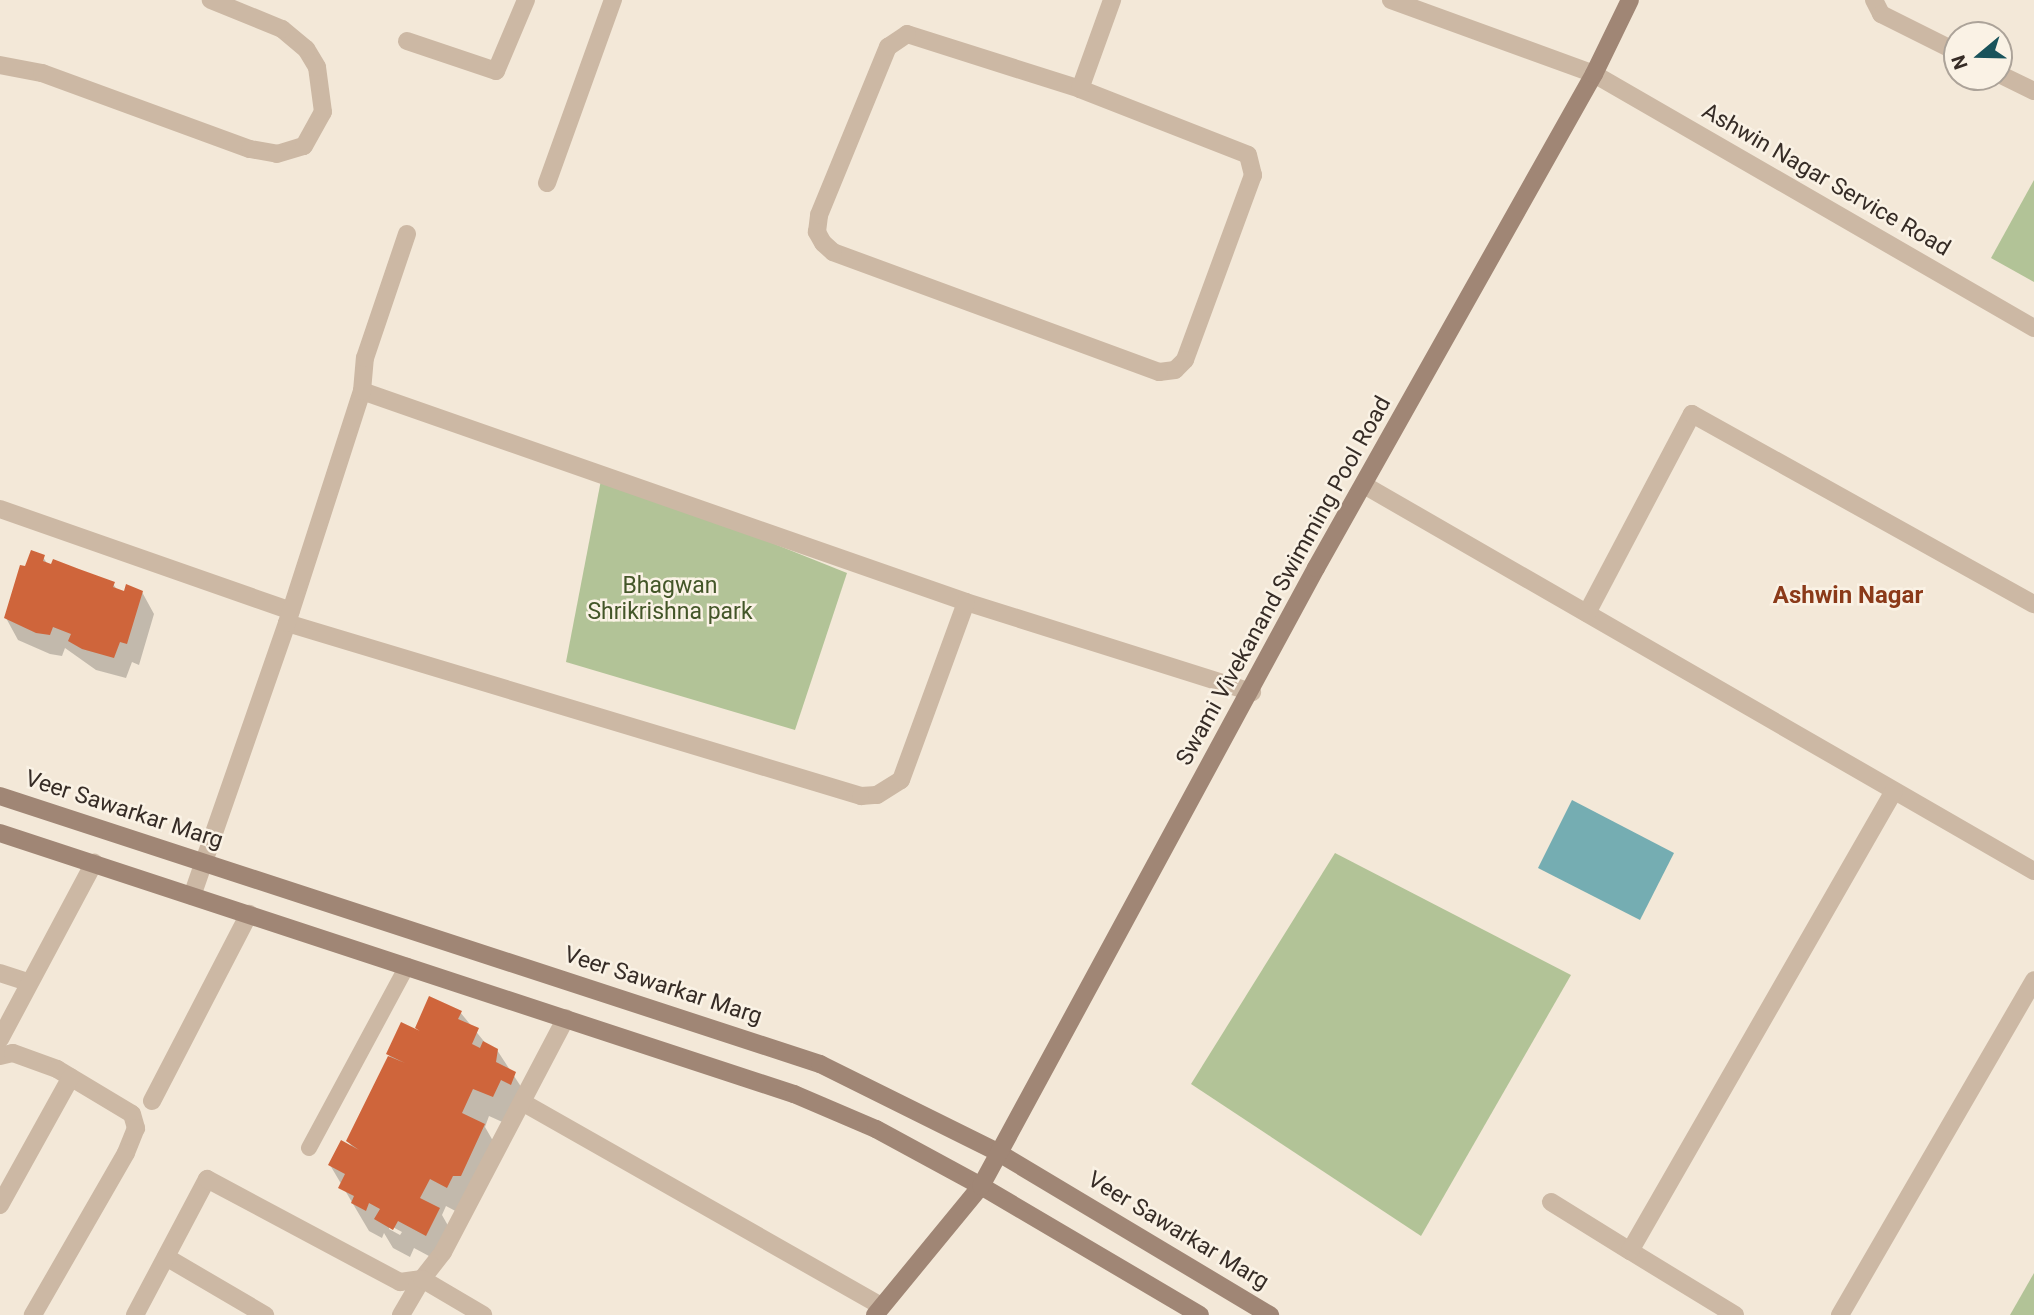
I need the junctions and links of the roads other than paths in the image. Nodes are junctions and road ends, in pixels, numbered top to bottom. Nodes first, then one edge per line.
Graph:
1 (211, 0) edge
2 (526, 0) edge
3 (613, 0) edge
4 (1112, 0) edge
5 (1391, 0) edge
6 (1630, 0) edge
7 (1874, 0) edge
8 (407, 41) dead end
9 (1943, 45) edge
10 (0, 65) edge
11 (1594, 74) junction
12 (2013, 81) edge
13 (1080, 89) junction
14 (2034, 91) edge
15 (547, 183) dead end
16 (407, 234) dead end
17 (2034, 328) edge
18 (362, 391) junction
19 (1364, 485) junction
20 (0, 509) edge
21 (966, 602) junction
22 (2034, 604) edge
23 (1587, 613) junction
24 (289, 617) junction
25 (1252, 692) junction
26 (1894, 791) junction
27 (0, 796) edge
28 (0, 832) edge
29 (204, 862) junction
30 (94, 863) junction
31 (2034, 871) edge
32 (192, 896) junction
33 (249, 914) junction
34 (407, 965) junction
35 (0, 973) edge
36 (2034, 980) edge
37 (28, 982) junction
38 (566, 1018) junction
39 (0, 1039) edge
40 (0, 1056) edge
41 (71, 1077) junction
42 (152, 1101) dead end
43 (522, 1102) junction
44 (309, 1148) dead end
45 (999, 1153) junction
46 (981, 1186) junction
47 (1551, 1202) dead end
48 (0, 1205) edge
49 (1630, 1251) junction
50 (166, 1257) junction
51 (422, 1279) junction
52 (878, 1310) edge
53 (33, 1315) edge
54 (135, 1315) edge
55 (265, 1315) edge
56 (401, 1315) edge
57 (483, 1315) edge
58 (1200, 1315) edge
59 (1270, 1315) edge
60 (1735, 1315) edge
61 (1840, 1315) edge

1 - 10 street
2 - 8 street
3 - 15 street
4 - 13 street
5 - 11 street, Ashwin Nagar Service Road
6 - 11 street, Swami Vivekanand Swimming Pool Road
7 - 9 street
11 - 17 street, Ashwin Nagar Service Road
11 - 19 street, Swami Vivekanand Swimming Pool Road
12 - 14 street
13 - 13 street
16 - 18 street
18 - 21 street
18 - 24 street
19 - 23 street
19 - 25 street, Swami Vivekanand Swimming Pool Road
20 - 24 street
21 - 24 street
21 - 25 street
22 - 23 street
23 - 26 street
24 - 29 street
25 - 45 street, Swami Vivekanand Swimming Pool Road
26 - 31 street
26 - 49 street
27 - 29 street, Veer Sawarkar Marg
28 - 30 street
29 - 32 street
29 - 45 street, Veer Sawarkar Marg
30 - 32 street
30 - 37 street
32 - 33 street
33 - 34 street
33 - 42 street
34 - 38 street
34 - 44 lane
35 - 37 street
36 - 61 street
37 - 39 street
38 - 43 street
38 - 46 street
40 - 41 street
41 - 48 street
41 - 53 street
43 - 51 street
43 - 52 street
45 - 46 street, Swami Vivekanand Swimming Pool Road
45 - 59 street, Veer Sawarkar Marg
46 - 52 street, Swami Vivekanand Swimming Pool Road
46 - 58 street
47 - 49 street
49 - 60 street
50 - 51 street
50 - 54 street
50 - 55 street
51 - 56 street
51 - 57 street

